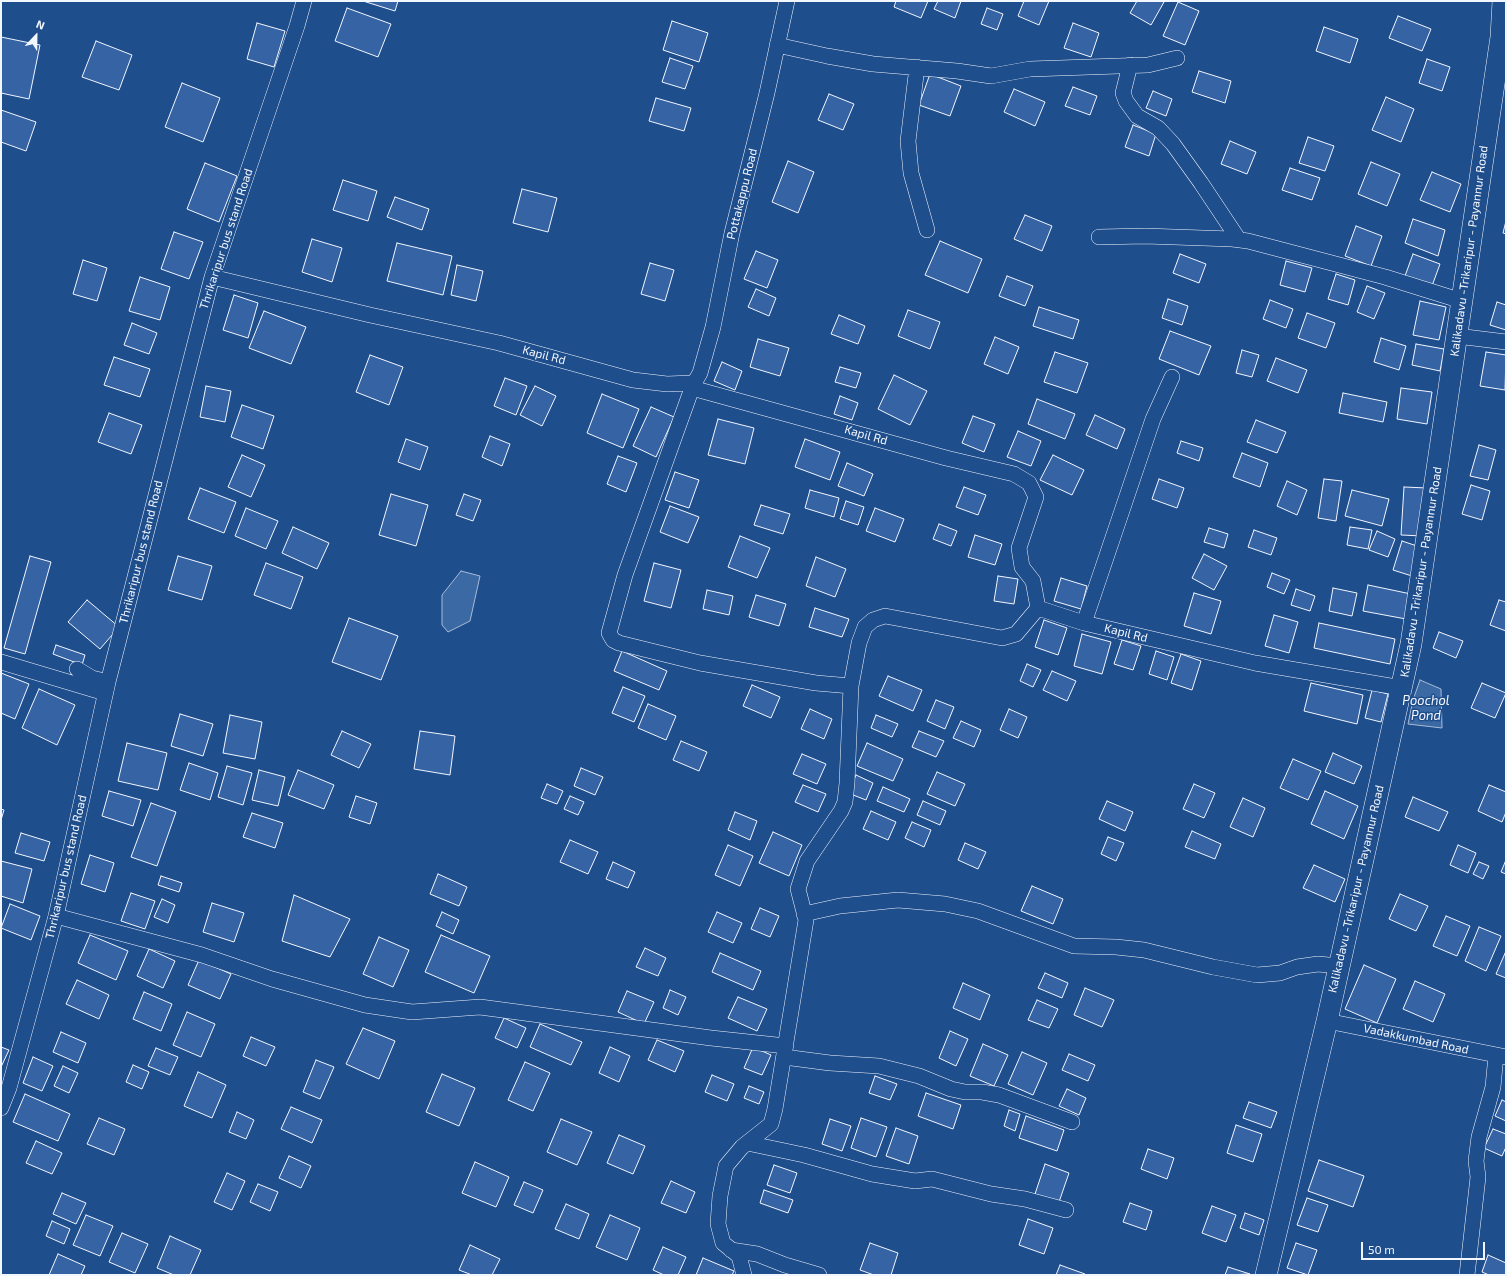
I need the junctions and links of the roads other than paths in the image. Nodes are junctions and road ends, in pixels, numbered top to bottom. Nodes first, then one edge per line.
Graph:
1 (304, 1) edge
2 (787, 1) edge
3 (1503, 1) edge
4 (777, 46) junction
5 (1177, 58) dead end
6 (1130, 65) junction
7 (917, 67) junction
8 (1501, 72) edge
9 (927, 230) dead end
10 (1099, 238) dead end
11 (1239, 240) junction
12 (212, 277) junction
13 (1462, 301) junction
14 (1456, 336) junction
15 (1506, 342) edge
16 (1172, 377) dead end
17 (692, 385) junction
18 (1038, 608) junction
19 (1084, 623) junction
20 (1, 662) edge
21 (77, 669) dead end
22 (851, 686) junction
23 (106, 688) junction
24 (1402, 688) junction
25 (804, 914) junction
26 (56, 916) junction
27 (1339, 966) junction
28 (1327, 1021) junction
29 (785, 1051) junction
30 (1501, 1056) edge
31 (1, 1108) edge
32 (1072, 1122) dead end
33 (747, 1142) junction
34 (1066, 1210) dead end
35 (731, 1250) junction
36 (744, 1275) edge
37 (819, 1275) edge
38 (1266, 1275) edge
39 (1467, 1275) edge

1 - 12 street, Thrikaripur bus stand Road
2 - 4 street, Pottakappu Road
3 - 8 main road, Kalikadavu -Trikaripur - Payannur Road
4 - 7 street
4 - 17 street, Pottakappu Road
5 - 6 street
6 - 7 street
6 - 11 street
7 - 9 street
8 - 13 main road, Kalikadavu -Trikaripur - Payannur Road
10 - 11 street
11 - 13 street
12 - 17 street, Kapil Rd
12 - 23 street, Thrikaripur bus stand Road
13 - 14 main road, Kalikadavu -Trikaripur - Payannur Road
14 - 15 street
14 - 24 main road, Kalikadavu -Trikaripur - Payannur Road
16 - 19 street
17 - 18 street, Kapil Rd
17 - 22 street, Pottakappu Road
18 - 19 street, Kapil Rd
18 - 22 street
19 - 24 street, Kapil Rd
20 - 23 street
21 - 23 street
22 - 25 street
23 - 26 street, Thrikaripur bus stand Road
24 - 27 main road, Kalikadavu -Trikaripur - Payannur Road
25 - 27 street
25 - 29 street
26 - 29 street
26 - 31 street, Thrikaripur bus stand Road
27 - 28 main road, Kalikadavu -Trikaripur - Payannur Road
28 - 30 street, Vadakkumbad Road
28 - 38 main road, Kalikadavu -Trikaripur - Payannur Road
29 - 32 street
29 - 33 street
30 - 39 street
33 - 34 street
33 - 35 street
35 - 36 street
35 - 37 street

